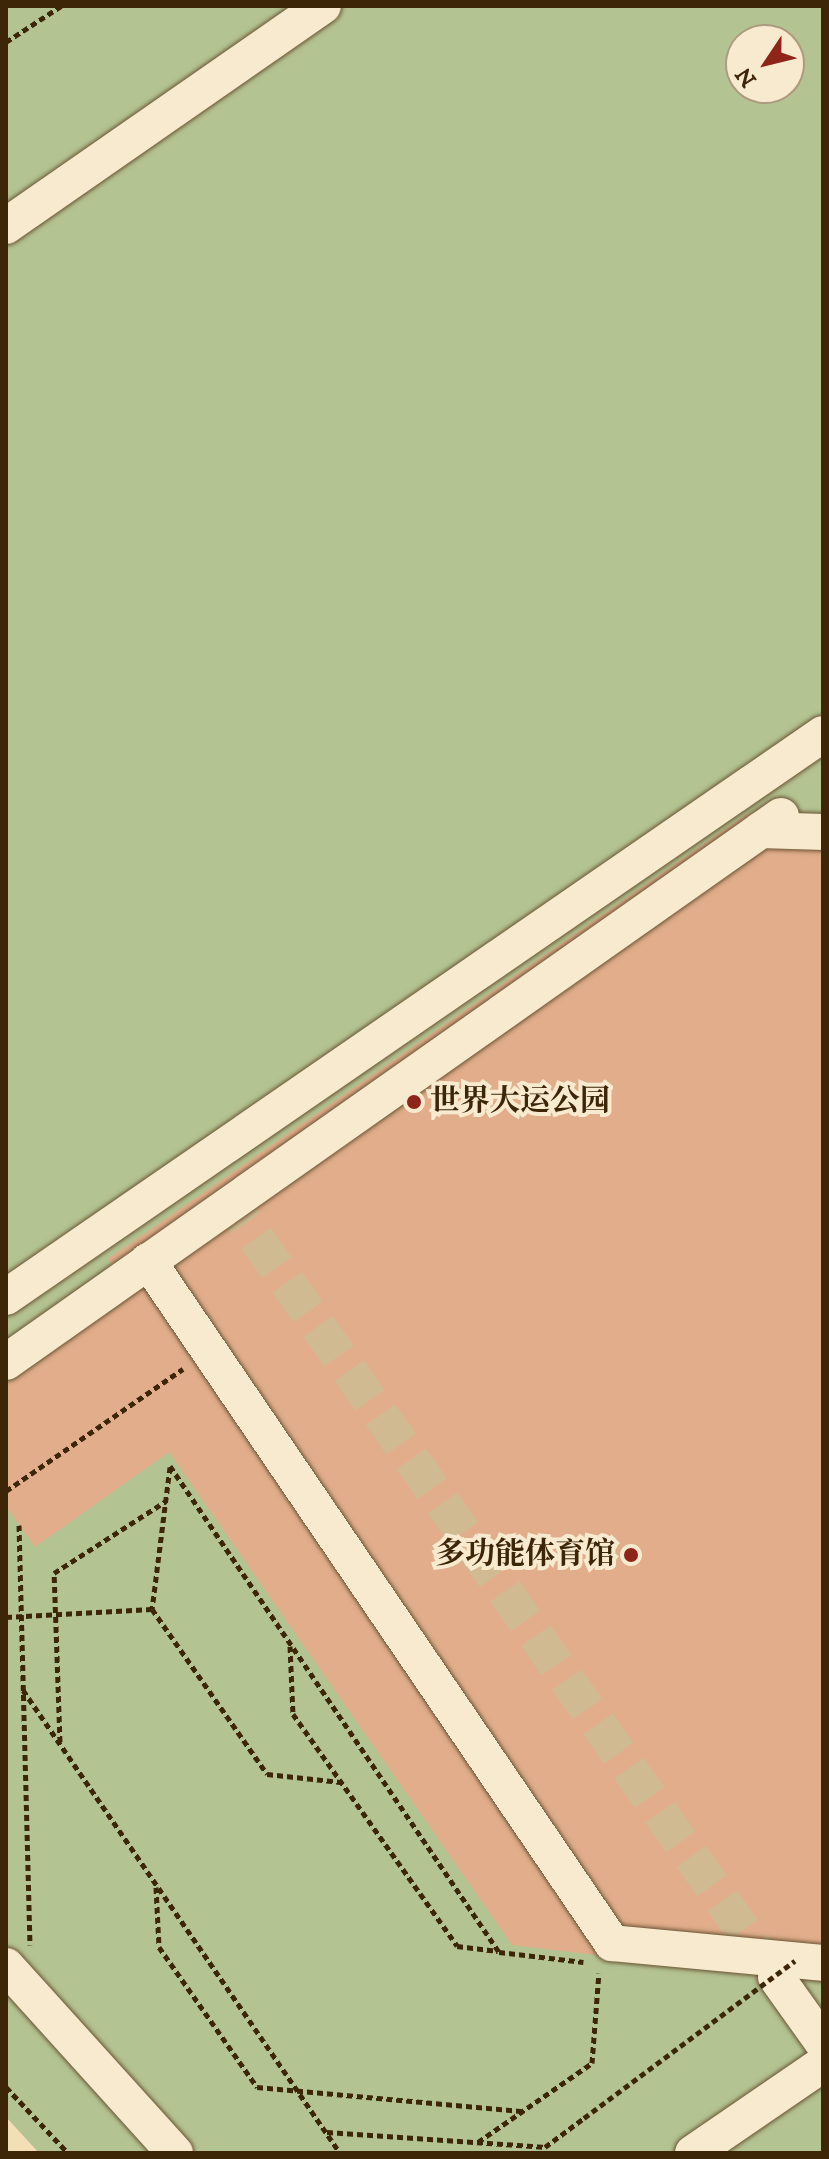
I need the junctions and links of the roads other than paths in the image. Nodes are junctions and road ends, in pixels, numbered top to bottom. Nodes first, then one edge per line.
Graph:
1 (323, 6) edge
2 (6, 226) edge
3 (823, 734) edge
4 (823, 832) edge
5 (204, 1163) junction
6 (225, 1194) tunnel mouth
7 (148, 1261) junction
8 (6, 1297) edge
9 (6, 1362) edge
10 (6, 1966) edge
11 (786, 1974) edge
12 (823, 2043) edge
13 (823, 2064) edge
14 (175, 2153) edge
15 (693, 2153) edge

1 - 2 lane
3 - 5 lane
4 - 7 lane
5 - 6 lane
5 - 8 lane
7 - 9 lane
7 - 11 lane
10 - 14 lane
11 - 12 lane
13 - 15 lane

